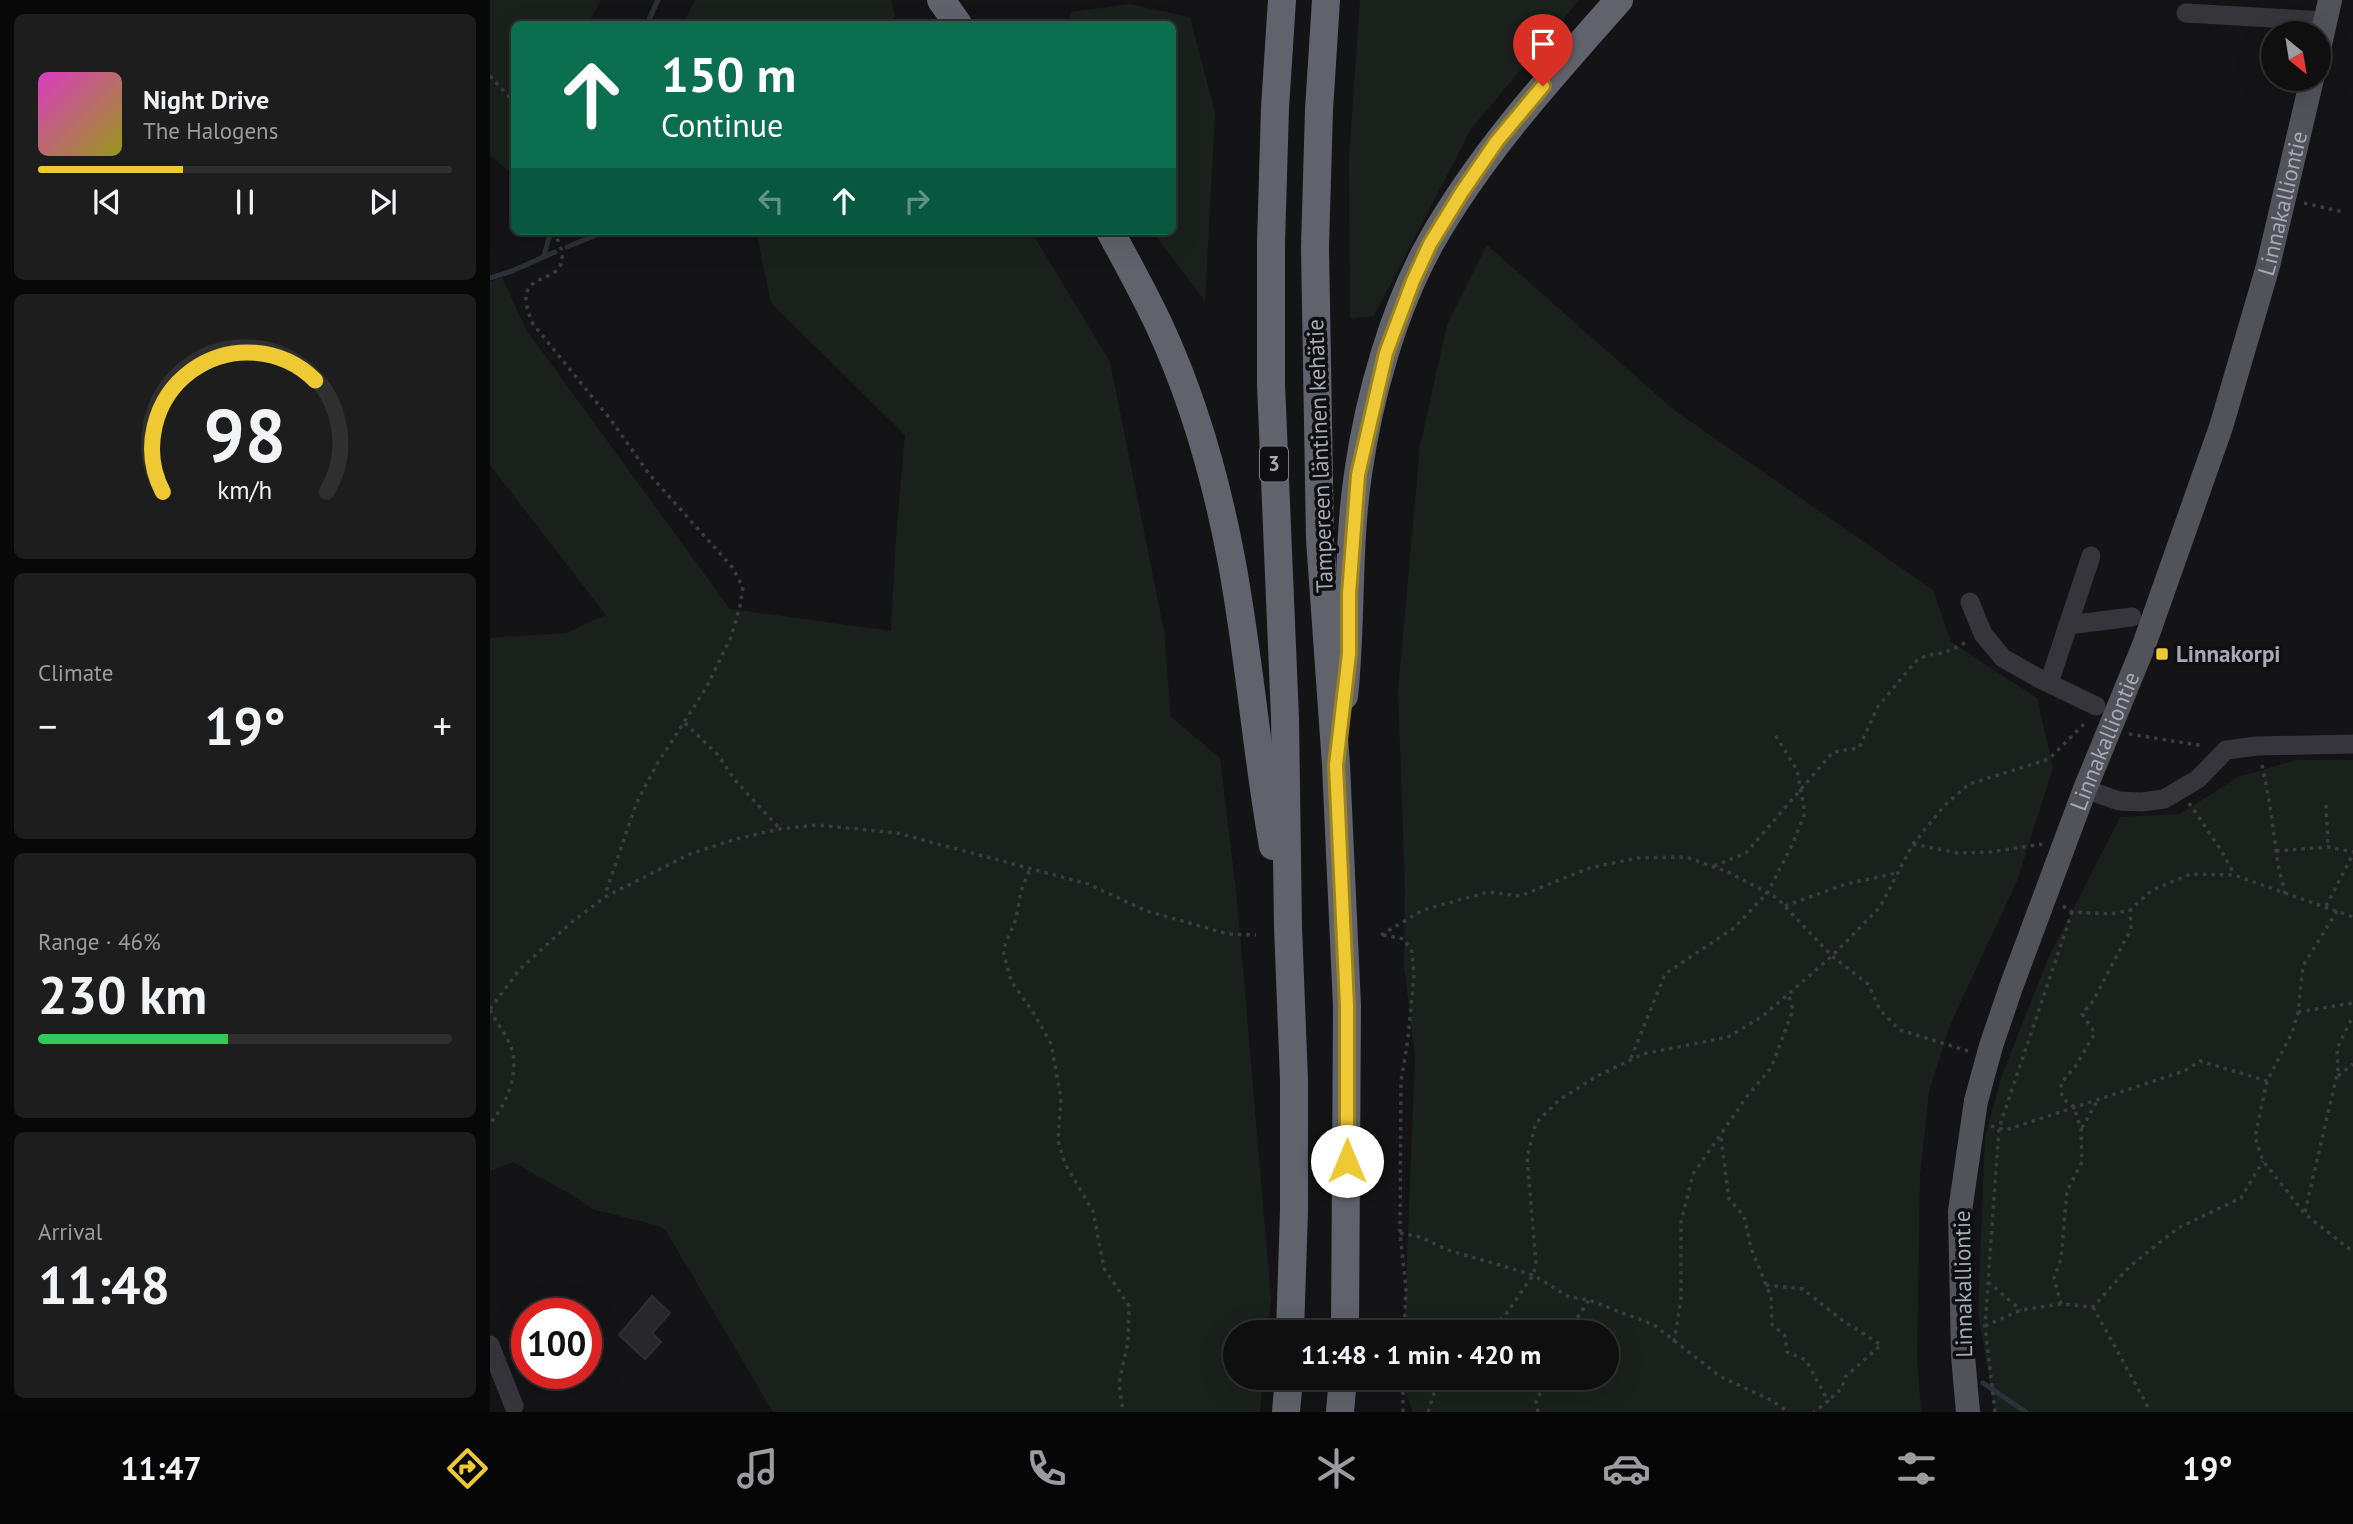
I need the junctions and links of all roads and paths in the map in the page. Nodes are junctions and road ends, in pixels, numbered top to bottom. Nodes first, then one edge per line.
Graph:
1 (941, 0) edge
2 (1282, 0) edge
3 (1325, 0) edge
4 (1619, 0) edge
5 (2327, 11) edge
6 (2186, 13) dead end
7 (956, 21) edge
8 (490, 76) edge
9 (2309, 91) edge
10 (511, 99) edge
11 (556, 235) edge
12 (1112, 235) edge
13 (2091, 556) dead end
14 (1970, 602) dead end
15 (2132, 617) dead end
16 (2068, 625) junction
17 (1983, 634) junction
18 (2049, 684) junction
19 (2093, 712) joint
20 (685, 723) junction
21 (1774, 733) dead end
22 (2129, 734) dead end
23 (2353, 744) edge
24 (2226, 750) junction
25 (1336, 765) junction
26 (2262, 765) dead end
27 (1800, 788) junction
28 (2085, 789) junction
29 (2180, 790) junction
30 (2326, 805) dead end
31 (780, 829) junction
32 (1913, 844) junction
33 (2043, 844) dead end
34 (2328, 847) junction
35 (2276, 851) junction
36 (2353, 853) edge
37 (1713, 867) junction
38 (1030, 870) junction
39 (1897, 873) junction
40 (2234, 875) junction
41 (1768, 892) junction
42 (2286, 894) junction
43 (2046, 896) junction
44 (605, 897) junction
45 (1785, 906) junction
46 (2326, 906) junction
47 (2130, 909) junction
48 (2337, 911) junction
49 (2072, 912) junction
50 (2353, 917) edge
51 (1288, 927) junction
52 (1256, 934) dead end
53 (1832, 956) junction
54 (1788, 993) junction
55 (2353, 1003) edge
56 (490, 1009) edge
57 (2298, 1012) junction
58 (2353, 1016) edge
59 (1968, 1051) dead end
60 (1630, 1060) junction
61 (2353, 1064) edge
62 (2337, 1077) junction
63 (2267, 1081) junction
64 (2098, 1100) junction
65 (2074, 1107) junction
66 (490, 1123) edge
67 (1971, 1126) junction
68 (1999, 1128) junction
69 (2081, 1129) junction
70 (1721, 1136) junction
71 (2263, 1161) junction
72 (2305, 1214) junction
73 (1400, 1233) junction
74 (2353, 1252) edge
75 (1533, 1275) junction
76 (1988, 1282) junction
77 (1766, 1285) junction
78 (1589, 1300) junction
79 (2061, 1304) junction
80 (2093, 1307) junction
81 (2021, 1310) junction
82 (1290, 1320) edge
83 (1345, 1320) edge
84 (1405, 1320) edge
85 (1499, 1320) edge
86 (1576, 1320) edge
87 (1985, 1326) junction
88 (1674, 1342) junction
89 (490, 1345) edge
90 (1288, 1390) edge
91 (1342, 1390) edge
92 (1403, 1390) edge
93 (1435, 1390) edge
94 (1542, 1390) edge
95 (1828, 1401) junction
96 (516, 1410) edge
97 (1123, 1412) edge
98 (1286, 1412) edge
99 (1340, 1412) edge
100 (1403, 1412) edge
101 (1428, 1412) edge
102 (1538, 1412) edge
103 (1788, 1412) edge
104 (1814, 1412) edge
105 (1968, 1412) edge
106 (1995, 1412) edge
107 (2149, 1412) edge

1 - 7 highway
2 - 51 highway, Tampereen läntinen kehätie / 3
3 - 25 highway, Tampereen läntinen kehätie / 3
4 - 25 highway
5 - 6 lane
8 - 10 path
9 - 28 main road, Linnakalliontie
11 - 20 path
12 - 51 highway
13 - 16 lane
14 - 17 lane
15 - 16 lane
16 - 18 lane
17 - 18 lane
17 - 27 path
18 - 19 lane
19 - 32 path
20 - 31 path
20 - 44 path
21 - 27 path
22 - 24 path
23 - 24 lane
24 - 29 lane
25 - 83 highway, Tampereen läntinen kehätie / 3
26 - 35 path
27 - 37 path
27 - 41 path
28 - 29 lane
28 - 43 main road, Linnakalliontie
29 - 40 path
30 - 34 path
31 - 38 path
31 - 44 path
32 - 33 path
32 - 39 path
34 - 35 path
34 - 36 path
35 - 42 path
36 - 46 path
37 - 41 path
37 - 73 path
38 - 52 path
38 - 97 path
39 - 45 path
39 - 53 path
40 - 42 path
40 - 47 path
41 - 45 path
41 - 60 path
42 - 46 path
43 - 49 path
43 - 67 main road, Linnakalliontie
44 - 56 path
45 - 53 path
46 - 48 path
47 - 49 path
47 - 65 path
48 - 50 path
48 - 57 path
49 - 68 path
51 - 82 highway, Tampereen läntinen kehätie / 3
53 - 54 path
53 - 59 path
54 - 60 path
54 - 70 path
55 - 57 path
56 - 66 path
57 - 63 path
58 - 62 path
60 - 75 path
61 - 62 path
62 - 72 path
63 - 64 path
63 - 71 path
64 - 65 path
64 - 69 path
65 - 68 path
65 - 69 path
67 - 68 path
67 - 105 main road, Linnakalliontie
68 - 76 path
69 - 79 path
70 - 77 path
70 - 88 path
71 - 72 path
71 - 80 path
72 - 74 path
73 - 75 path
73 - 84 path
75 - 78 path
75 - 85 path
76 - 81 path
76 - 87 path
77 - 95 path
77 - 95 path
78 - 86 path
78 - 88 path
79 - 80 path
79 - 81 path
80 - 107 path
81 - 87 path
87 - 106 path
88 - 103 path
89 - 96 lane
90 - 98 highway
91 - 99 highway
92 - 100 path
93 - 101 path
94 - 102 path
95 - 104 path

